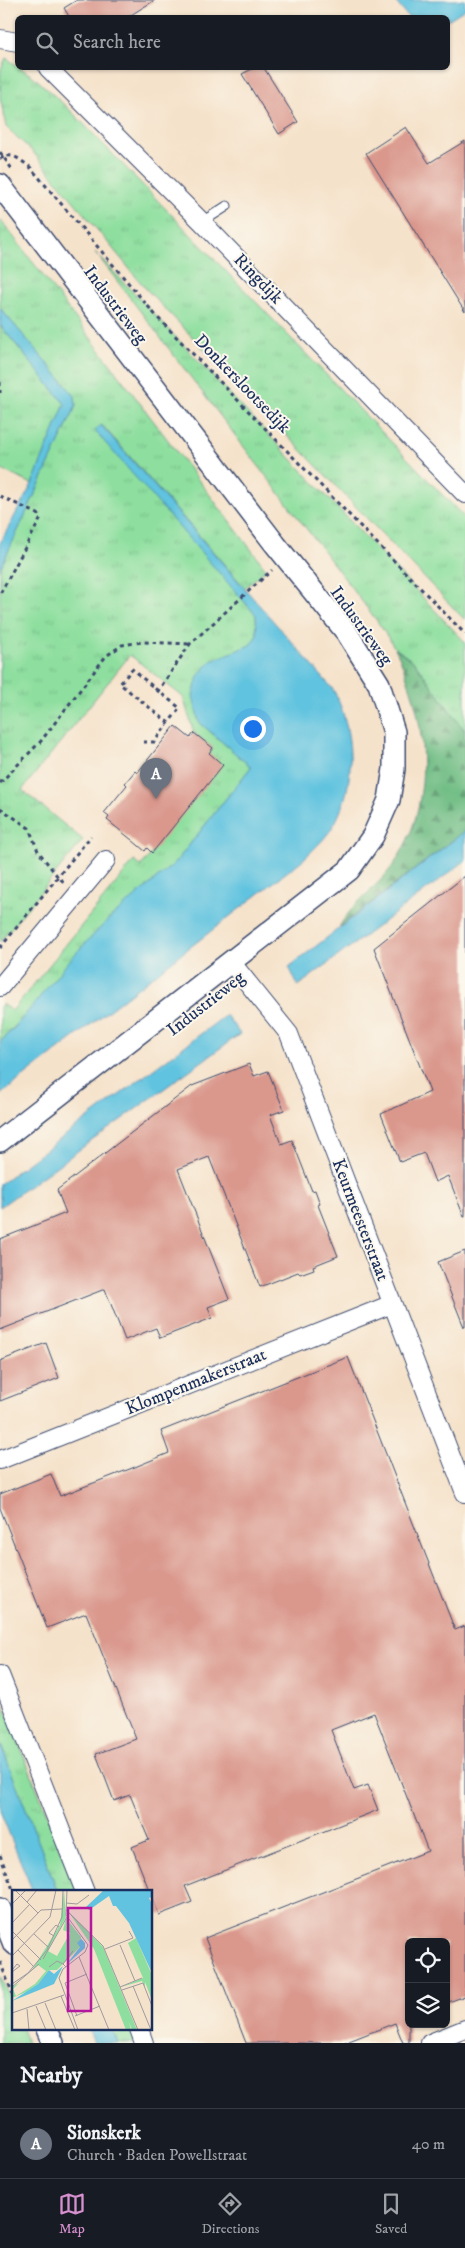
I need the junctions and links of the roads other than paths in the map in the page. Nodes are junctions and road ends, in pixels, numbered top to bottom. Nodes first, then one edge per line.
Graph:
1 (0, 39) edge
2 (15, 42) edge
3 (50, 70) edge
4 (7, 179) edge
5 (227, 206) dead end
6 (202, 222) junction
7 (465, 494) edge
8 (106, 860) dead end
9 (231, 962) junction
10 (0, 987) edge
11 (0, 1140) edge
12 (392, 1304) junction
13 (0, 1460) edge
14 (465, 1493) edge
15 (0, 1675) edge
16 (84, 1890) edge
17 (0, 1909) edge
18 (12, 1939) edge
19 (465, 2029) edge
20 (47, 2030) edge
21 (139, 2030) edge
22 (53, 2043) edge
23 (144, 2043) edge
24 (430, 2043) edge

1 - 2 street
3 - 6 street, Ringdijk
4 - 9 street, Industrieweg
5 - 6 lane
6 - 7 street, Ringdijk
8 - 10 street
9 - 11 street, Industrieweg
9 - 12 street, Keurmeesterstraat
12 - 13 street, Klompenmakerstraat
12 - 14 street, Keurmeesterstraat
15 - 16 street
17 - 18 street
19 - 24 street
20 - 22 street
21 - 23 street

